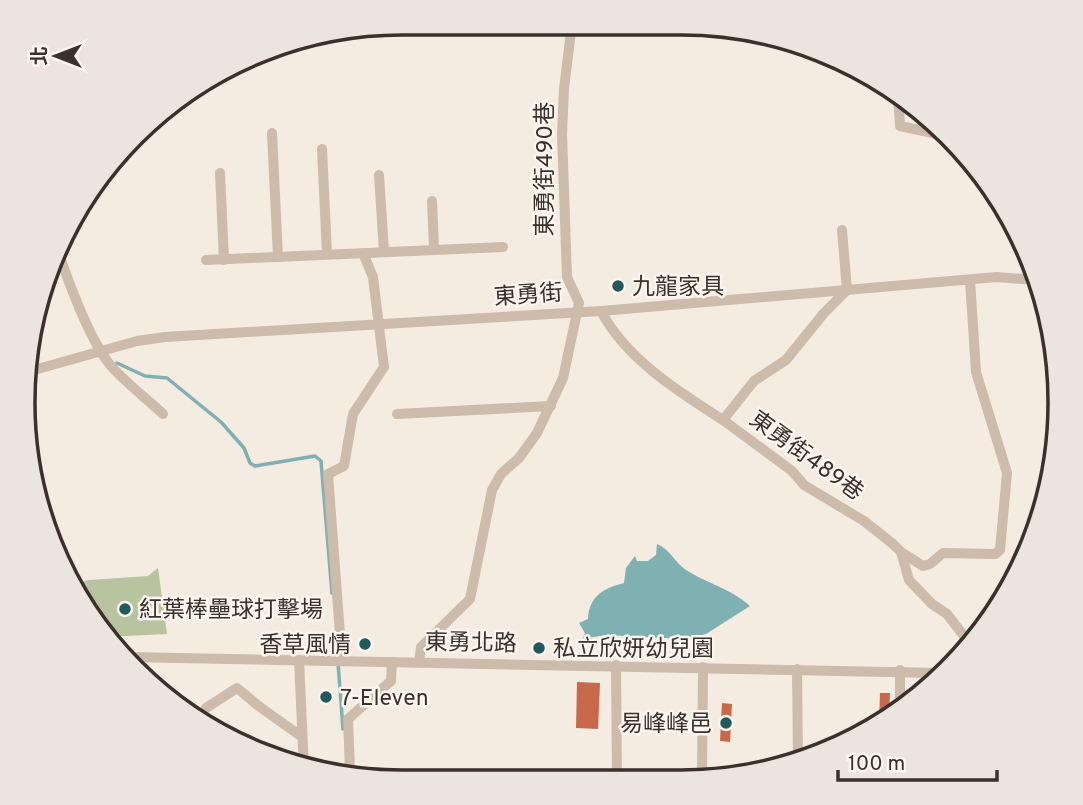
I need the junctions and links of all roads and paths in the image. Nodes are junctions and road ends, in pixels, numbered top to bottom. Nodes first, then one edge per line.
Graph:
1 (571, 35) edge
2 (899, 107) edge
3 (929, 132) edge
4 (272, 133) dead end
5 (322, 149) dead end
6 (220, 173) dead end
7 (379, 175) dead end
8 (432, 201) dead end
9 (842, 230) dead end
10 (503, 247) dead end
11 (434, 248) junction
12 (384, 252) junction
13 (363, 253) junction
14 (327, 254) junction
15 (278, 257) junction
16 (206, 260) dead end
17 (224, 260) junction
18 (62, 264) edge
19 (1026, 279) edge
20 (970, 280) junction
21 (847, 290) junction
22 (601, 311) junction
23 (577, 312) junction
24 (379, 324) junction
25 (101, 352) junction
26 (37, 369) edge
27 (551, 407) junction
28 (163, 414) dead end
29 (397, 414) dead end
30 (723, 421) junction
31 (901, 552) junction
32 (964, 636) edge
33 (138, 657) edge
34 (299, 660) junction
35 (337, 661) junction
36 (392, 662) junction
37 (419, 662) junction
38 (616, 666) junction
39 (703, 667) junction
40 (797, 668) junction
41 (900, 670) junction
42 (930, 672) edge
43 (900, 697) edge
44 (206, 708) dead end
45 (302, 737) junction
46 (798, 750) edge
47 (303, 756) edge
48 (350, 766) edge
49 (702, 769) edge
50 (617, 770) edge

1 - 23 street, 東勇街490巷
2 - 3 street
4 - 15 street
5 - 14 street
6 - 17 street
7 - 12 street
8 - 11 street
9 - 21 street
10 - 11 street
11 - 12 street
12 - 13 street
13 - 14 street
13 - 24 street
14 - 15 street
15 - 17 street
16 - 17 street
18 - 25 street
19 - 20 street, 東勇街
20 - 21 street, 東勇街
20 - 31 street
21 - 22 street, 東勇街
21 - 30 street, 東勇街489巷
22 - 23 street, 東勇街
22 - 30 street
23 - 24 street, 東勇街
23 - 27 street
24 - 25 street, 東勇街
24 - 35 street
25 - 26 street, 東勇街
25 - 28 street
27 - 29 street
27 - 37 street
30 - 31 street, 東勇街489巷
31 - 32 street, 東勇街489巷
33 - 34 street, 東勇北路
34 - 35 street, 東勇北路
34 - 45 street
35 - 36 street, 東勇北路
36 - 37 street, 東勇北路
36 - 48 street
37 - 38 street, 東勇北路
38 - 39 street, 東勇北路
38 - 50 street
39 - 40 street, 東勇北路
39 - 49 street
40 - 41 street, 東勇北路
40 - 46 street
41 - 42 street, 東勇北路
41 - 43 street
44 - 45 street
45 - 47 street

